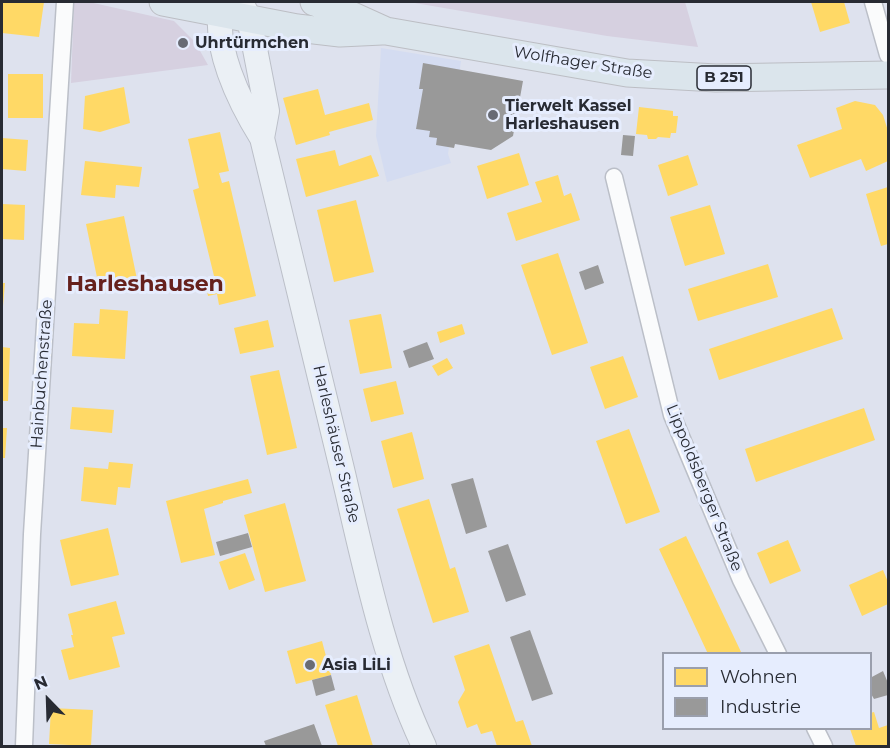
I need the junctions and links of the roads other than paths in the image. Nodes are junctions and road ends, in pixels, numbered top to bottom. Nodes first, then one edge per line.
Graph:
1 (66, 2) edge
2 (314, 2) edge
3 (873, 2) edge
4 (174, 3) edge
5 (233, 9) edge
6 (386, 31) junction
7 (223, 52) junction
8 (888, 56) edge
9 (888, 75) edge
10 (262, 138) junction
11 (614, 177) dead end
12 (777, 652) edge
13 (816, 730) edge
14 (24, 747) edge
15 (424, 747) edge
16 (824, 747) edge

1 - 14 street, Hainbuchenstraße
2 - 6 main road, Wolfhager Straße / B 251
3 - 8 street
4 - 5 main road, Wolfhager Straße / B 251
4 - 7 main road, Harleshäuser Straße
5 - 6 main road, Wolfhager Straße / B 251
5 - 7 main road, Harleshäuser Straße
5 - 10 main road, Harleshäuser Straße
6 - 9 main road, Wolfhager Straße / B 251
7 - 10 main road, Harleshäuser Straße
10 - 15 main road, Harleshäuser Straße
11 - 12 street, Lippoldsberger Straße
13 - 16 street

